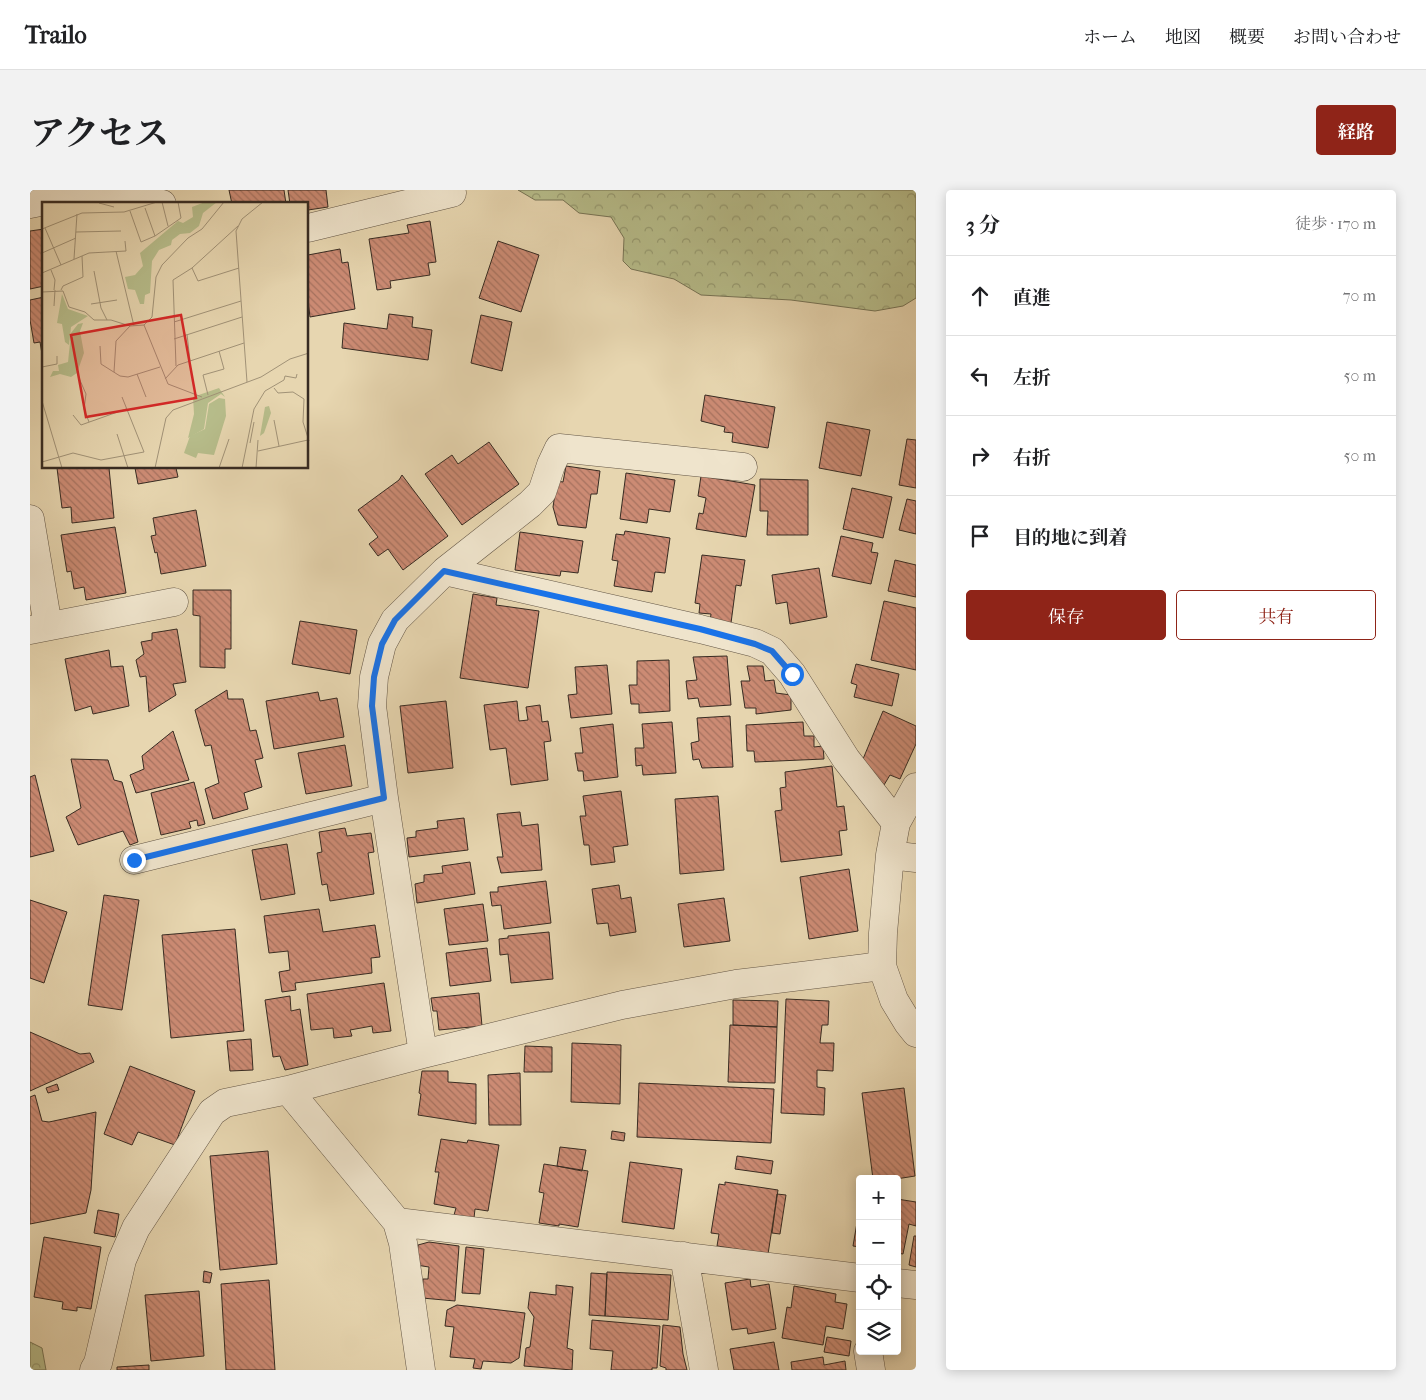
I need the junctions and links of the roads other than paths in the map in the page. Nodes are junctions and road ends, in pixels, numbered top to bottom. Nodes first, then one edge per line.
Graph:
1 (452, 193) dead end
2 (155, 202) edge
3 (30, 204) edge
4 (309, 228) edge
5 (743, 467) dead end
6 (30, 520) edge
7 (444, 571) junction
8 (174, 602) dead end
9 (39, 628) edge
10 (916, 788) edge
11 (384, 798) junction
12 (896, 823) junction
13 (903, 856) edge
14 (134, 860) dead end
15 (882, 966) junction
16 (916, 1033) edge
17 (423, 1054) junction
18 (288, 1090) junction
19 (397, 1222) junction
20 (684, 1256) junction
21 (856, 1280) edge
22 (901, 1283) edge
23 (916, 1285) edge
24 (869, 1355) edge
25 (94, 1370) edge
26 (421, 1370) edge
27 (704, 1370) edge
28 (871, 1370) edge

1 - 4 street
2 - 3 street
5 - 7 street
6 - 9 street
7 - 11 street
7 - 12 street
8 - 9 street
10 - 12 street
11 - 14 street
11 - 17 street
12 - 13 street
13 - 15 street
15 - 16 street
15 - 17 street
17 - 18 street
18 - 19 street
18 - 25 street
19 - 20 street
19 - 26 street
20 - 21 street
20 - 27 street
22 - 23 street
24 - 28 street

